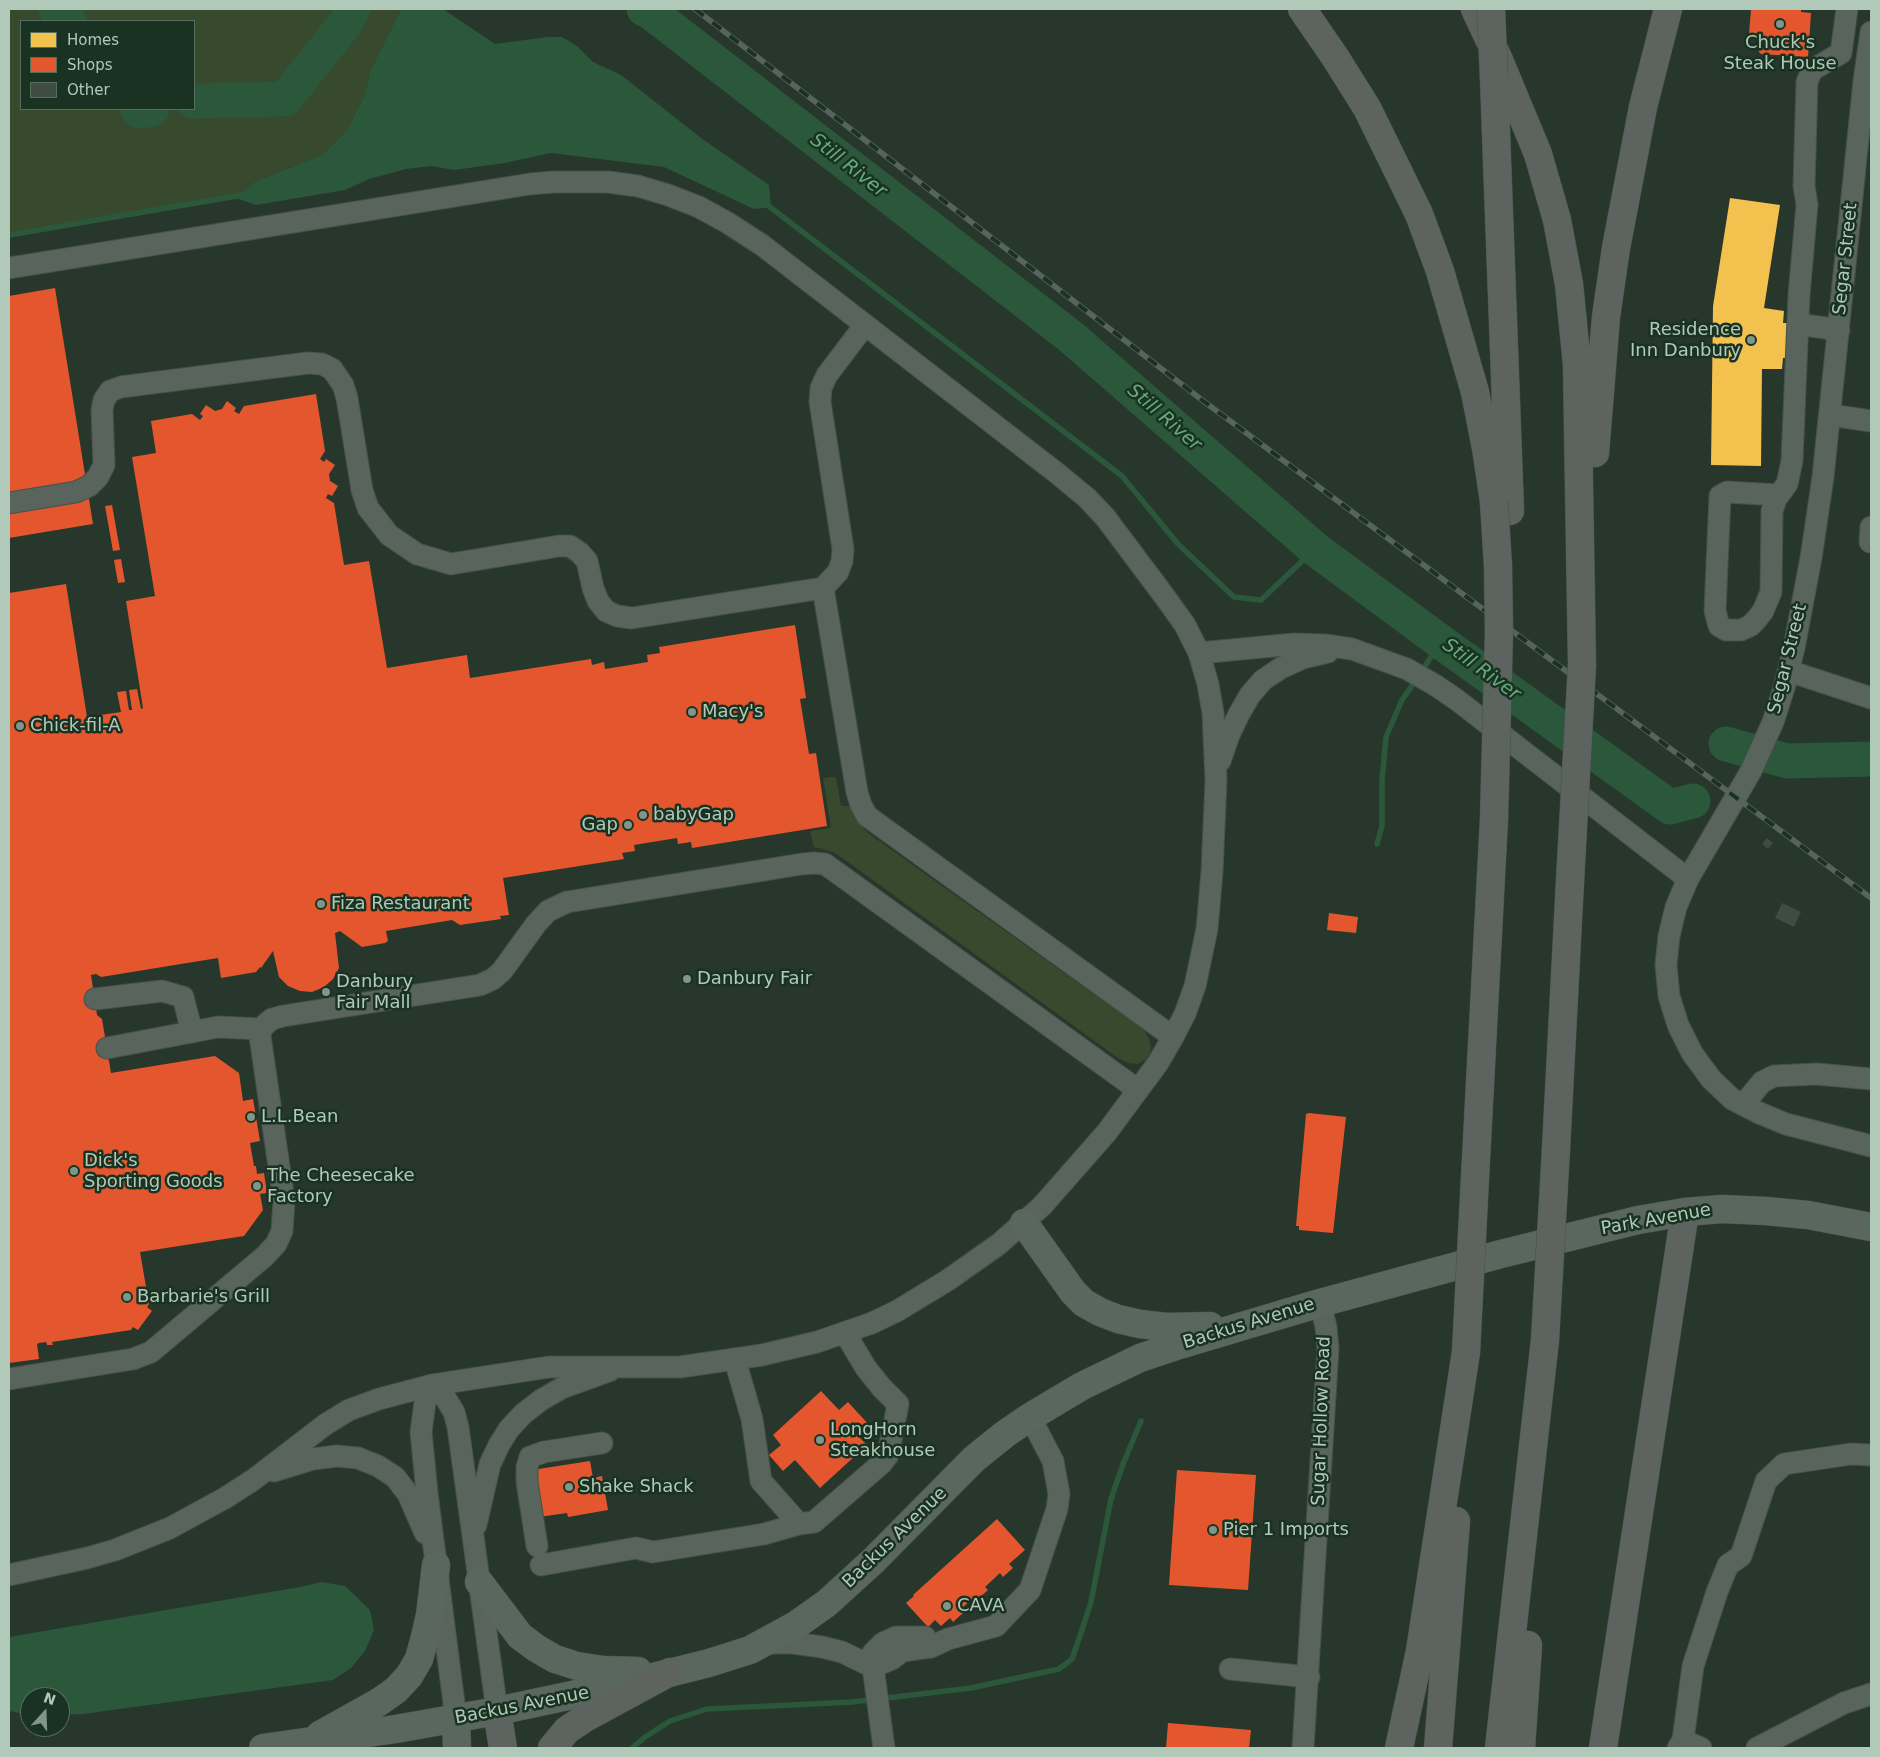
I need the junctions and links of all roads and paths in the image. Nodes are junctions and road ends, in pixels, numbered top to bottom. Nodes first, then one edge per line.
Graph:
1 (1302, 9) edge
2 (1475, 9) edge
3 (1490, 9) edge
4 (1668, 9) edge
5 (1847, 9) edge
6 (1871, 32) edge
7 (9, 268) edge
8 (1798, 324) junction
9 (865, 325) junction
10 (1839, 330) junction
11 (1830, 415) junction
12 (1871, 421) edge
13 (1778, 495) junction
14 (9, 503) edge
15 (1502, 507) junction
16 (1584, 550) junction
17 (824, 588) junction
18 (1352, 650) junction
19 (1198, 654) junction
20 (1788, 671) junction
21 (1871, 698) edge
22 (1216, 781) junction
23 (1688, 879) junction
24 (95, 999) dead end
25 (261, 1028) junction
26 (192, 1032) junction
27 (1173, 1037) junction
28 (107, 1048) dead end
29 (1871, 1079) edge
30 (1138, 1090) junction
31 (1743, 1105) junction
32 (1871, 1146) edge
33 (1685, 1212) junction
34 (1024, 1223) junction
35 (1871, 1227) edge
36 (1501, 1254) joint
37 (1320, 1303) junction
38 (1241, 1325) junction
39 (845, 1333) junction
40 (1545, 1340) junction
41 (1466, 1352) junction
42 (735, 1360) junction
43 (621, 1366) junction
44 (9, 1379) edge
45 (432, 1385) junction
46 (1030, 1416) junction
47 (602, 1443) dead end
48 (1871, 1455) edge
49 (253, 1480) junction
50 (799, 1524) junction
51 (473, 1540) junction
52 (436, 1565) junction
53 (9, 1575) edge
54 (479, 1582) junction
55 (763, 1643) junction
56 (873, 1667) junction
57 (1230, 1670) dead end
58 (670, 1672) junction
59 (1309, 1677) junction
60 (1871, 1694) edge
61 (497, 1711) junction
62 (456, 1719) junction
63 (883, 1742) edge
64 (316, 1745) edge
65 (1687, 1746) edge
66 (263, 1748) edge
67 (457, 1748) edge
68 (503, 1748) edge
69 (552, 1748) edge
70 (1303, 1748) edge
71 (1399, 1748) edge
72 (1438, 1748) edge
73 (1499, 1748) edge
74 (1521, 1748) edge
75 (1603, 1748) edge
76 (1757, 1748) edge

1 - 15 highway
2 - 16 highway
3 - 15 highway, bridge
4 - 16 highway
5 - 8 street
6 - 10 street, Segar Street
7 - 9 street
8 - 10 street
8 - 13 street
9 - 17 street
9 - 19 street
10 - 11 street, Segar Street
11 - 12 street
11 - 20 street, Segar Street
13 - 13 street
14 - 17 street
15 - 41 highway, bridge
16 - 40 highway, bridge
17 - 27 street
18 - 19 street
18 - 22 street
18 - 23 street
19 - 22 street
20 - 21 street
20 - 23 street, Segar Street
22 - 27 street
23 - 31 street, Segar Street
24 - 26 street
25 - 26 street
25 - 30 street
25 - 44 street
26 - 28 street
27 - 30 street
29 - 31 street
30 - 34 street
31 - 32 street, Segar Street
33 - 35 main road, Park Avenue
33 - 36 main road, Park Avenue
33 - 75 highway
34 - 38 main road
34 - 39 street
36 - 37 main road, Backus Avenue
37 - 38 main road, Backus Avenue
37 - 59 street, Sugar Hollow Road
38 - 46 main road, Backus Avenue
39 - 42 street
39 - 50 street
40 - 73 highway
40 - 74 highway
41 - 71 highway
41 - 72 highway
42 - 43 street
42 - 50 street
43 - 45 street
43 - 51 street
45 - 49 street
45 - 51 street
45 - 52 street
46 - 55 main road, Backus Avenue
46 - 56 street
47 - 50 street
48 - 65 street
49 - 52 street
49 - 53 street
51 - 54 street
52 - 62 street
52 - 64 main road
54 - 58 main road
54 - 61 street
55 - 56 street
55 - 58 main road, Backus Avenue
56 - 63 street
57 - 59 street
58 - 61 main road, Backus Avenue
58 - 69 highway
59 - 70 street, Sugar Hollow Road
60 - 76 street
61 - 62 main road, Backus Avenue
61 - 68 highway
62 - 64 main road, Backus Avenue
62 - 67 main road
64 - 66 main road, Backus Avenue

